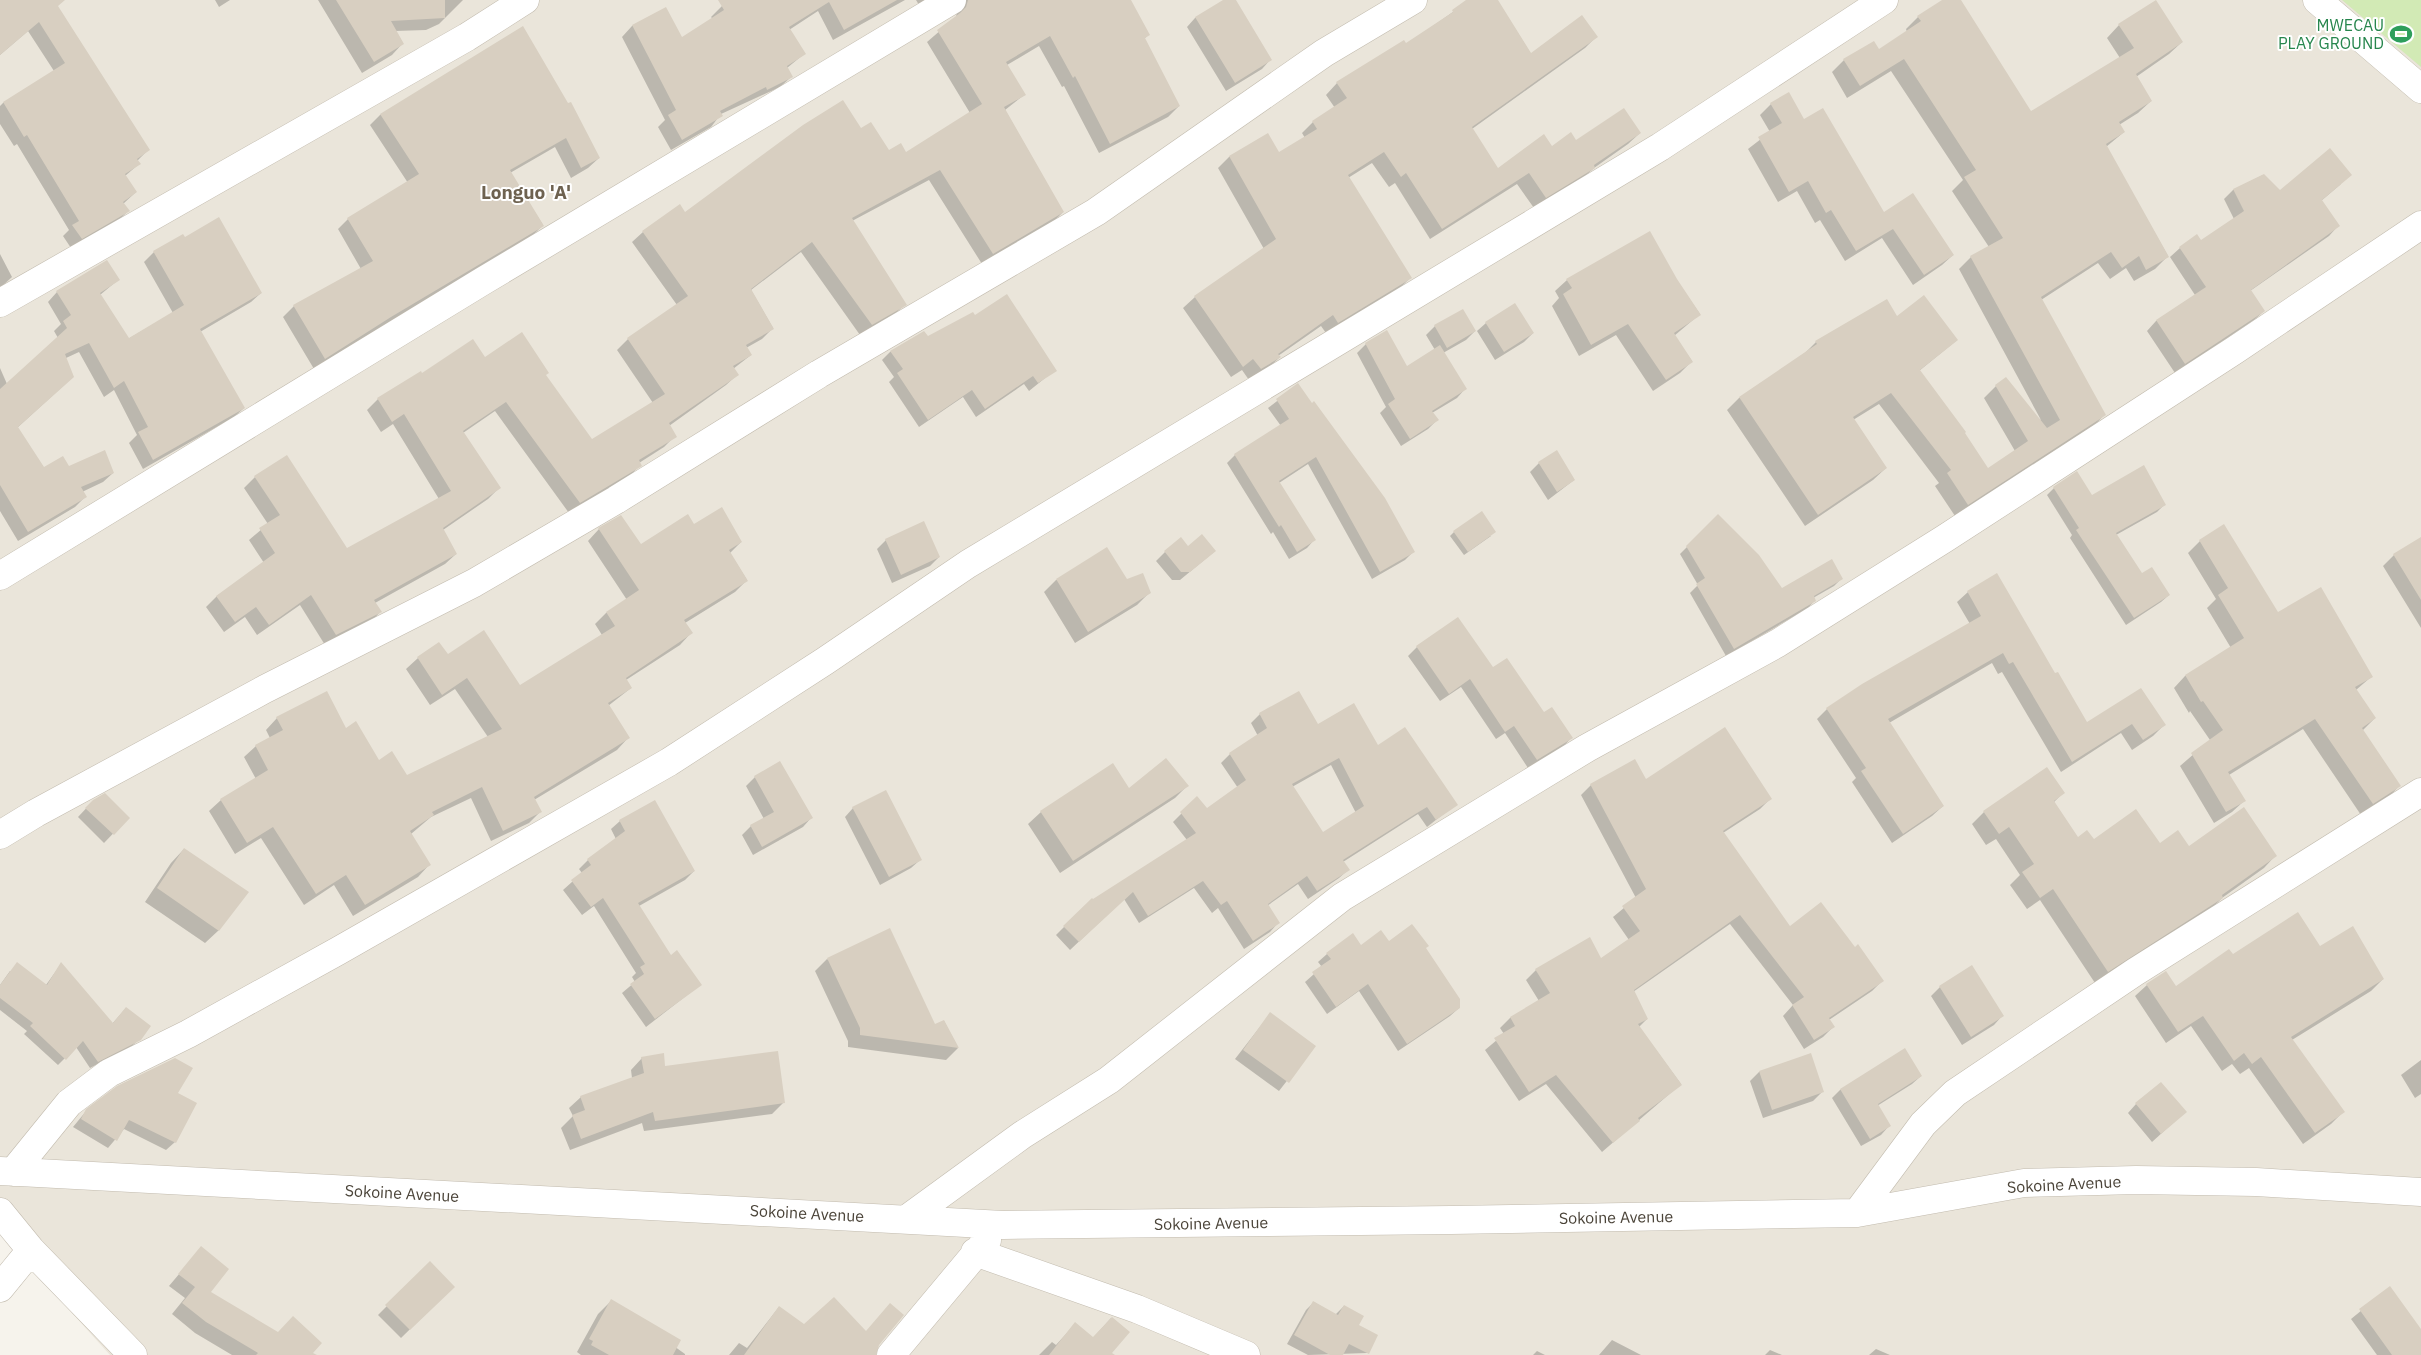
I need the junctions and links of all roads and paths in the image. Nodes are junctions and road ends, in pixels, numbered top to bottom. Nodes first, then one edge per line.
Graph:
1 (525, 0) edge
2 (952, 0) edge
3 (1413, 0) edge
4 (1884, 0) edge
5 (2317, 0) edge
6 (2421, 89) edge
7 (2421, 224) edge
8 (0, 303) edge
9 (0, 576) edge
10 (2421, 792) edge
11 (0, 835) edge
12 (6, 1172) edge
13 (2421, 1192) edge
14 (0, 1212) edge
15 (1857, 1212) junction
16 (908, 1218) junction
17 (1002, 1225) junction
18 (31, 1250) junction
19 (975, 1252) junction
20 (0, 1288) edge
21 (133, 1355) edge
22 (891, 1355) edge
23 (1246, 1355) edge

1 - 8 street
2 - 9 street
3 - 11 street
4 - 12 street
5 - 6 street
7 - 16 street
10 - 15 street
12 - 16 street, Sokoine Avenue
13 - 15 street, Sokoine Avenue
14 - 18 street
15 - 17 street, Sokoine Avenue
16 - 17 street, Sokoine Avenue
17 - 19 street
18 - 20 street
18 - 21 street
19 - 22 street
19 - 23 street

